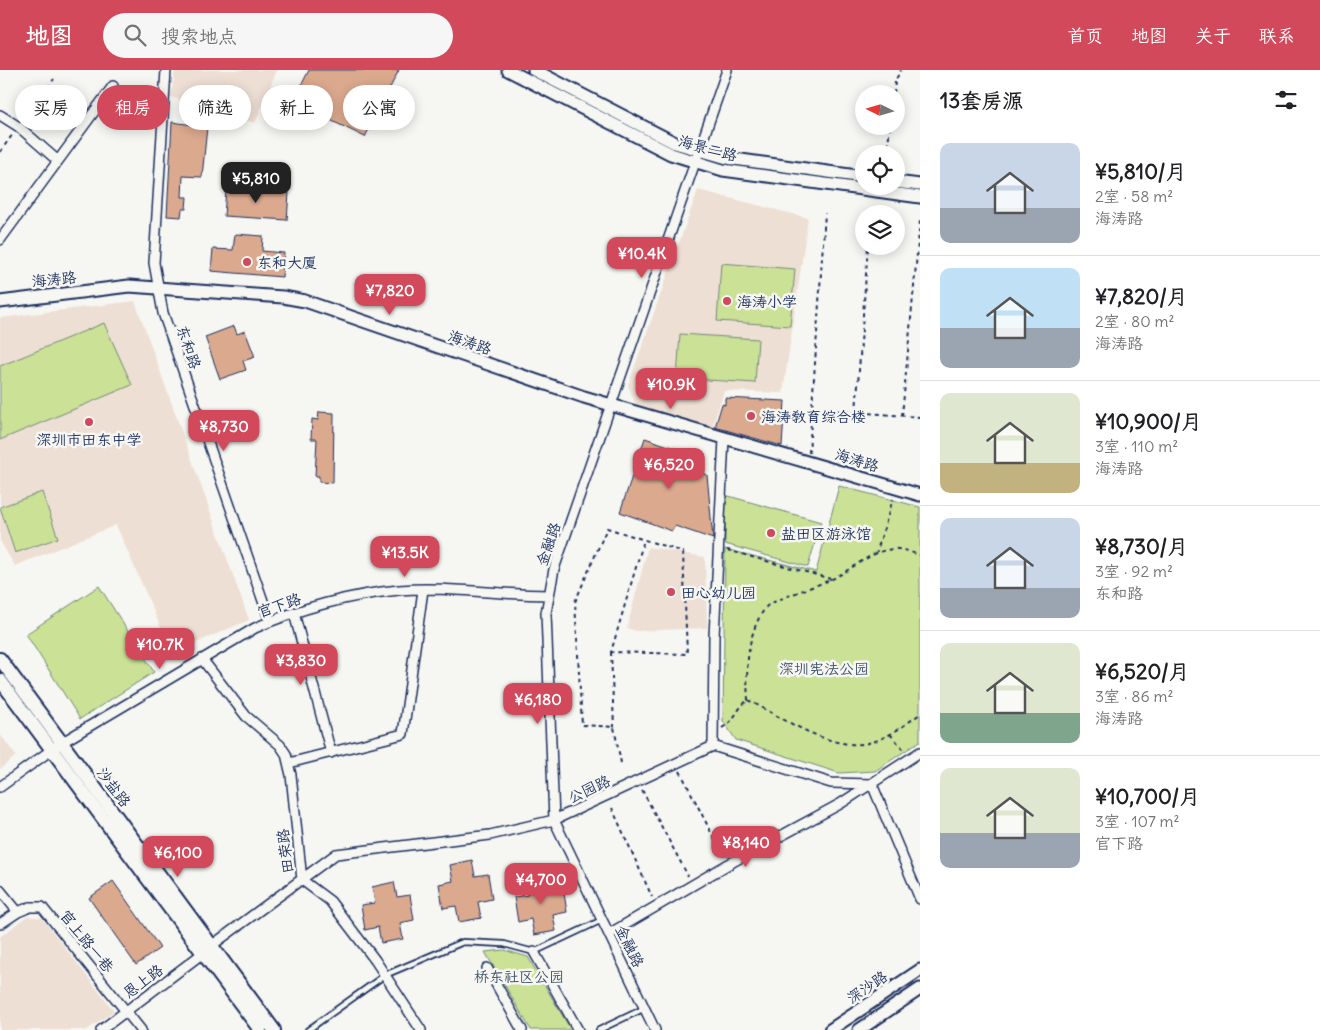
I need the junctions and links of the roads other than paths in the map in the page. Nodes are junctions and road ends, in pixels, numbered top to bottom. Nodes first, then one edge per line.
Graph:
1 (166, 70) edge
2 (508, 70) edge
3 (534, 70) edge
4 (727, 70) edge
5 (97, 109) edge
6 (0, 115) edge
7 (699, 150) junction
8 (58, 161) junction
9 (695, 162) junction
10 (855, 176) edge
11 (905, 183) edge
12 (920, 185) edge
13 (920, 197) edge
14 (0, 240) edge
15 (158, 288) junction
16 (0, 302) edge
17 (610, 405) junction
18 (724, 439) junction
19 (920, 495) edge
20 (423, 590) junction
21 (548, 595) junction
22 (294, 613) junction
23 (270, 621) junction
24 (0, 659) edge
25 (202, 659) junction
26 (0, 680) edge
27 (56, 746) junction
28 (713, 746) junction
29 (920, 752) edge
30 (331, 753) junction
31 (289, 763) junction
32 (872, 784) junction
33 (0, 787) edge
34 (554, 820) junction
35 (302, 880) junction
36 (0, 890) edge
37 (920, 899) edge
38 (18, 912) junction
39 (602, 920) junction
40 (0, 924) edge
41 (609, 934) junction
42 (207, 950) junction
43 (534, 952) junction
44 (486, 968) dead end
45 (920, 970) edge
46 (385, 975) junction
47 (920, 989) edge
48 (645, 1008) junction
49 (126, 1011) junction
50 (101, 1030) edge
51 (141, 1030) edge
52 (260, 1030) edge
53 (274, 1030) edge
54 (308, 1030) edge
55 (421, 1030) edge
56 (522, 1030) edge
57 (578, 1030) edge
58 (599, 1030) edge
59 (655, 1030) edge
60 (830, 1030) edge
61 (859, 1030) edge

1 - 15 street, 东和路
2 - 9 street, 海景二路
3 - 7 street, 海景二路
4 - 7 street, 金融路
5 - 8 street
6 - 8 street
7 - 9 street, 金融路
7 - 10 street, 海景二路
8 - 14 street
9 - 13 street, 海景二路
9 - 17 street, 金融路
11 - 12 street
15 - 16 street, 海涛路
15 - 17 street, 海涛路
15 - 23 street, 东和路
17 - 18 street, 海涛路
17 - 21 street, 金融路
18 - 19 street, 海涛路
18 - 28 street
20 - 21 street, 官下路
20 - 22 street, 官下路
20 - 30 street
21 - 34 street, 金融路
22 - 23 street, 官下路
22 - 30 street
23 - 25 street, 官下路
24 - 27 main road, 沙盐路
25 - 27 street, 官下路
25 - 31 street, 田荣路
26 - 27 main road, 沙盐路
27 - 33 street, 官下路
27 - 42 main road, 沙盐路
28 - 32 street
28 - 34 street, 公园路
29 - 32 street
30 - 31 street
31 - 35 street, 田荣路
32 - 37 street
32 - 41 street
34 - 35 street, 公园路
34 - 39 street, 金融路
35 - 42 street, 公园路
35 - 46 street, 田荣路
36 - 38 street
38 - 40 street
38 - 49 street, 官上路一巷
39 - 41 street, 金融路
39 - 43 lane
41 - 48 street, 金融路
42 - 49 street, 恩上路
42 - 52 main road, 沙盐路
42 - 53 main road, 沙盐路
43 - 46 lane
43 - 57 street
44 - 56 street
45 - 60 street, 深沙路
46 - 54 lane
46 - 55 street, 田荣路
47 - 61 street, 深沙路
48 - 58 lane
48 - 59 street, 金融路
49 - 50 street, 恩上路
49 - 51 street

